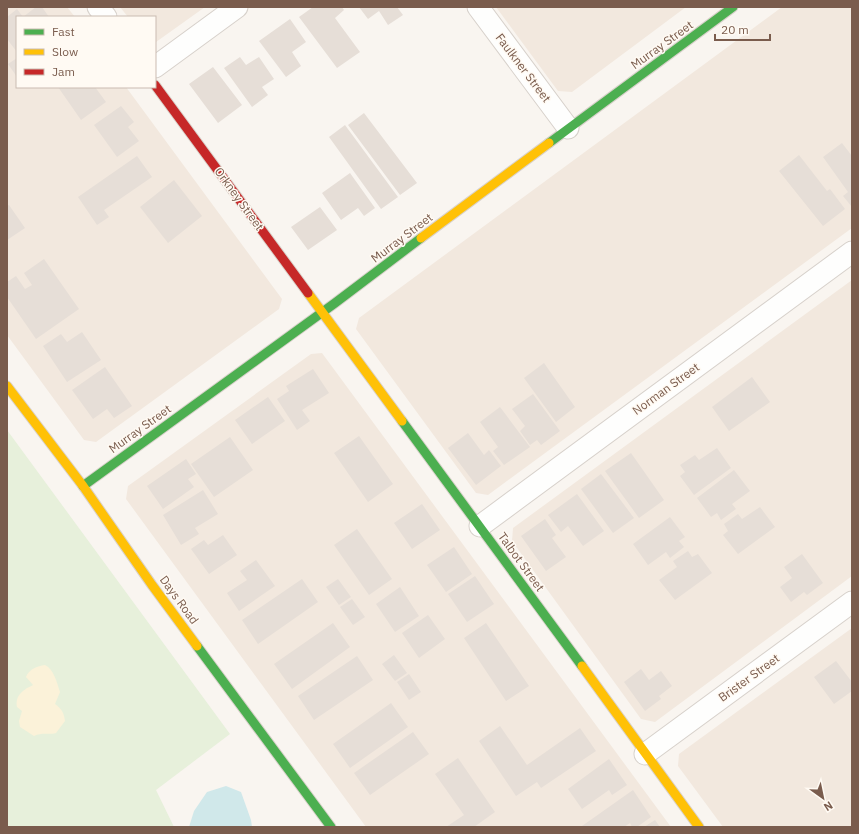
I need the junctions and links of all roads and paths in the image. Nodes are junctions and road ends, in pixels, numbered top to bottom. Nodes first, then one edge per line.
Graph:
1 (98, 7) edge
2 (237, 7) edge
3 (478, 7) edge
4 (733, 7) edge
5 (105, 16) edge
6 (156, 66) edge
7 (156, 86) edge
8 (568, 128) junction
9 (852, 252) edge
10 (323, 312) junction
11 (7, 386) edge
12 (83, 486) junction
13 (480, 526) junction
14 (852, 602) edge
15 (645, 754) junction
16 (331, 827) edge
17 (699, 827) edge

1 - 5 street
2 - 6 street
3 - 8 street, Faulkner Street
4 - 8 street, Murray Street
7 - 10 street, Orkney Street
8 - 10 street, Murray Street
9 - 13 street, Norman Street
10 - 12 street, Murray Street
10 - 13 street, Talbot Street
11 - 12 street, Days Road
12 - 16 street, Days Road
13 - 15 street, Talbot Street
14 - 15 street, Brister Street
15 - 17 street, Talbot Street

